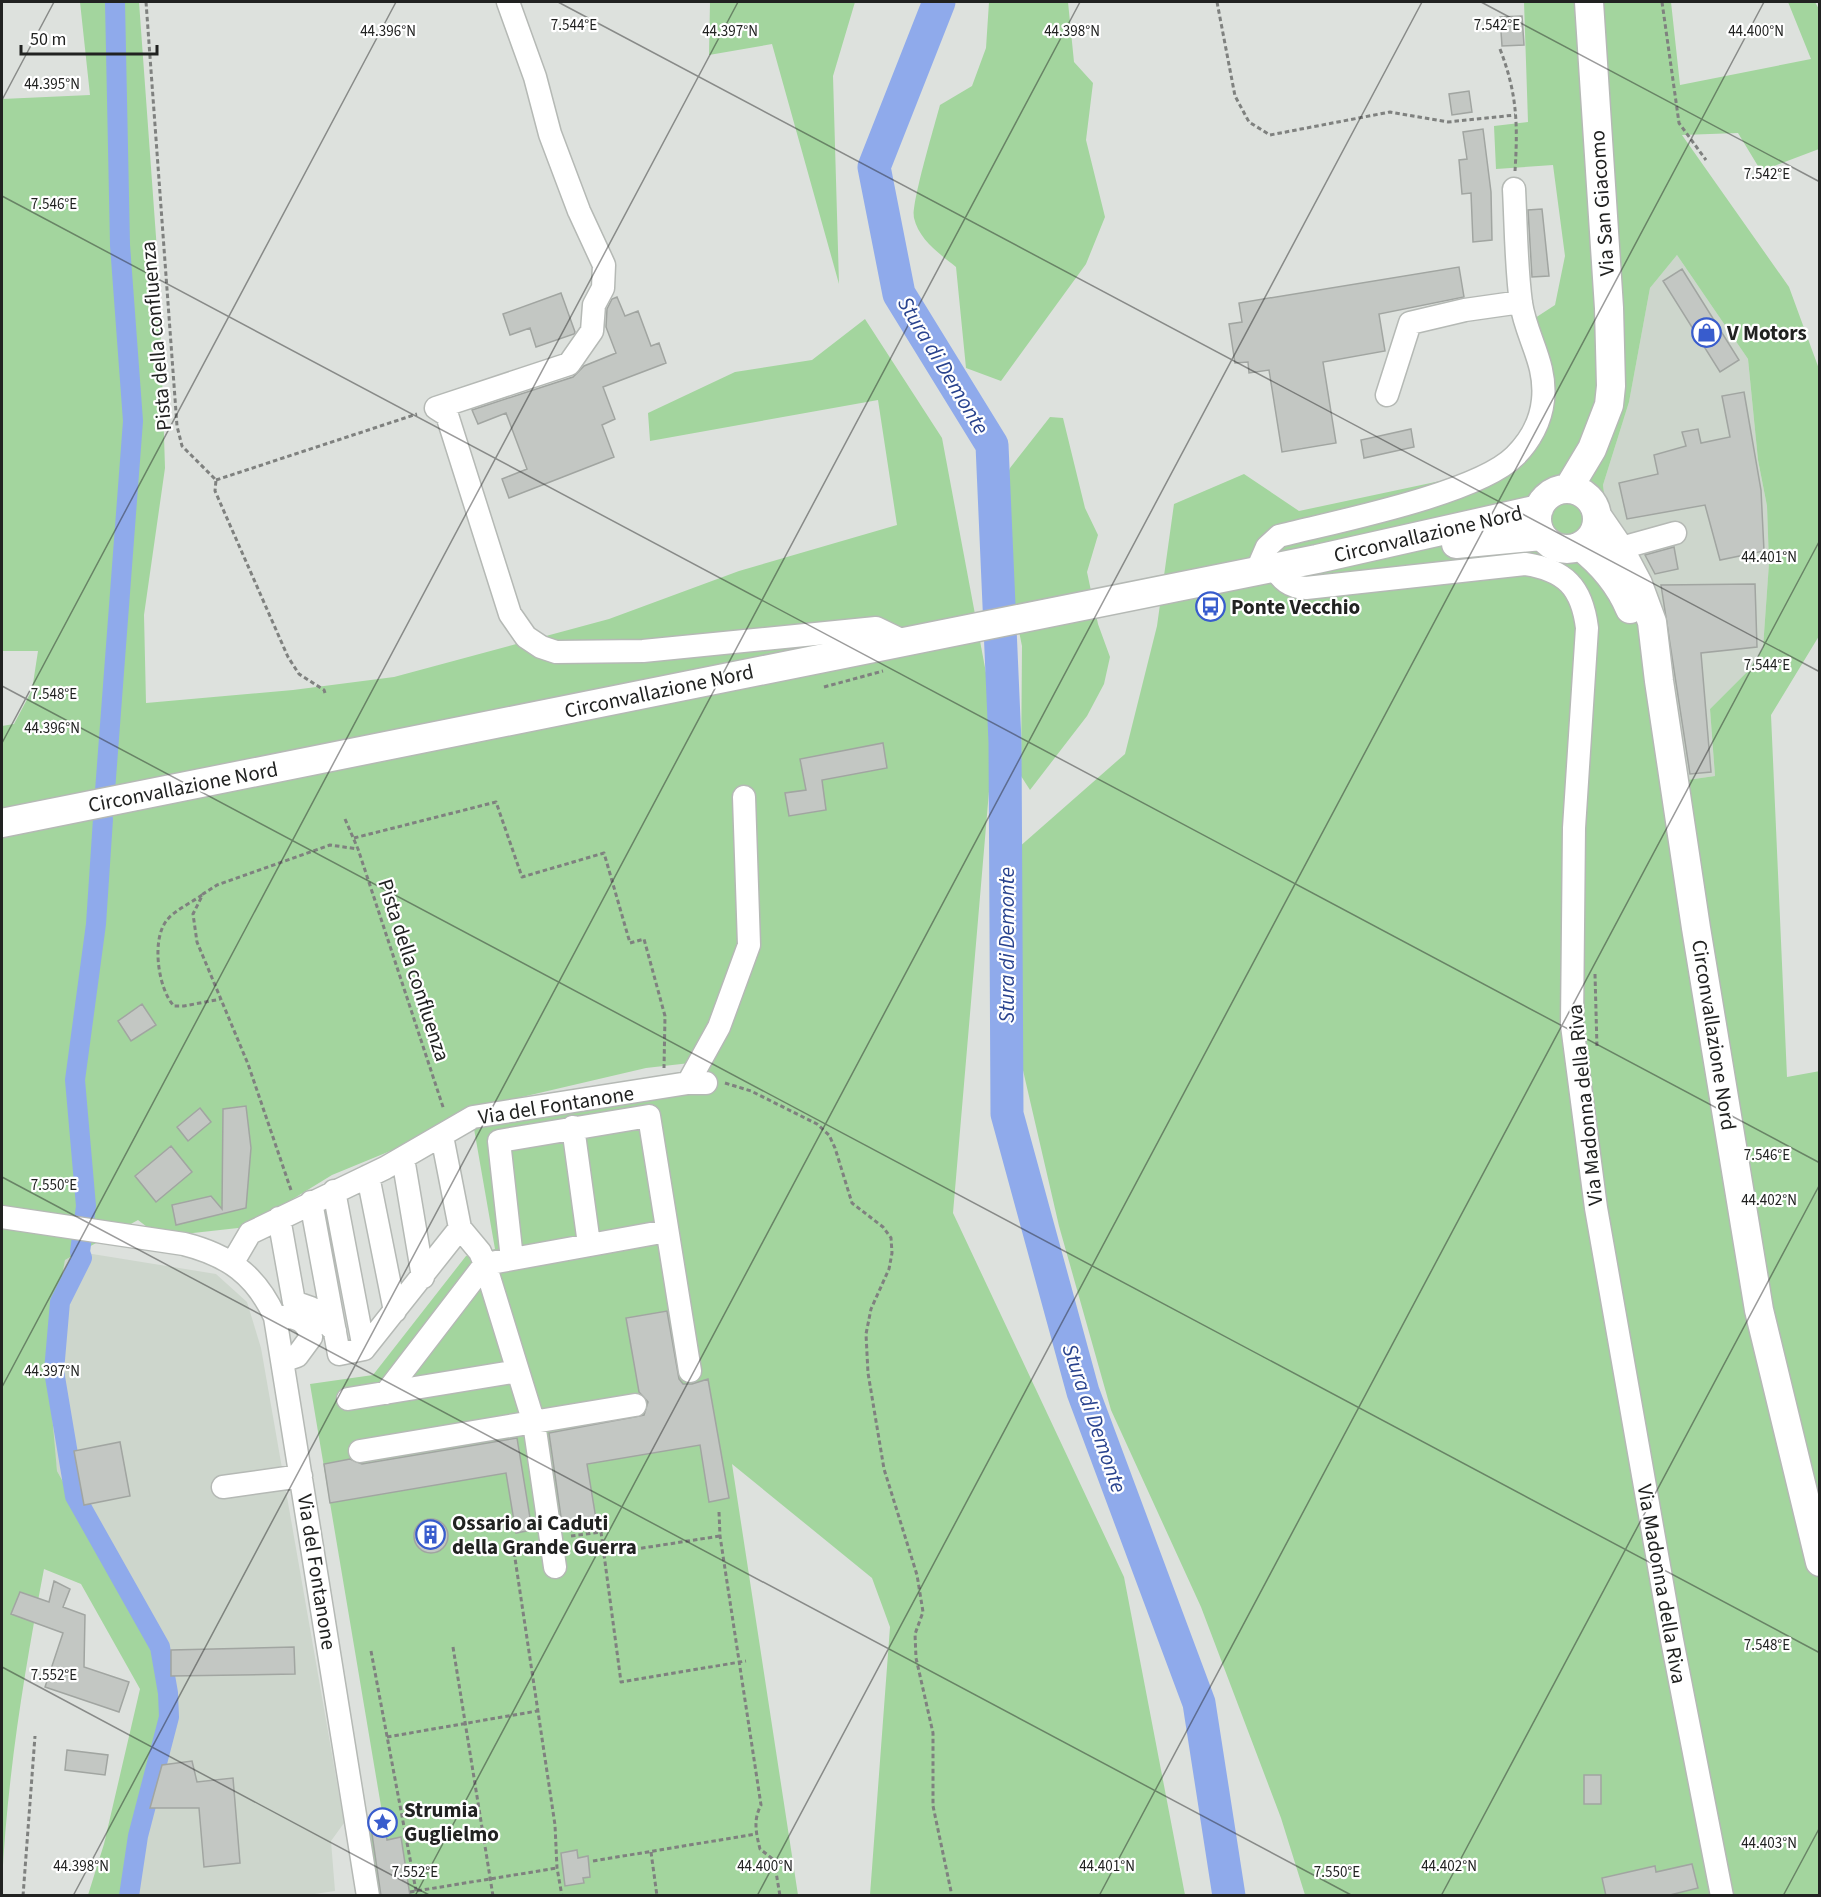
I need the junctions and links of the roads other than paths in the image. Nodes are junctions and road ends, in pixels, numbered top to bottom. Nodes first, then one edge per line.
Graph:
1 (507, 2) edge
2 (1589, 2) edge
3 (1514, 189) road end
4 (1521, 302) junction
5 (1387, 394) dead end
6 (1586, 502) junction
7 (1541, 522) junction
8 (1675, 533) dead end
9 (1619, 548) junction
10 (1584, 549) junction
11 (1265, 569) junction
12 (903, 641) junction
13 (1659, 681) junction
14 (744, 797) dead end
15 (2, 823) edge
16 (573, 1127) junction
17 (447, 1134) junction
18 (403, 1158) junction
19 (368, 1176) junction
20 (334, 1191) junction
21 (295, 1210) junction
22 (2, 1217) edge
23 (460, 1228) junction
24 (667, 1231) junction
25 (590, 1244) junction
26 (512, 1259) junction
27 (233, 1262) junction
28 (485, 1264) junction
29 (423, 1277) junction
30 (395, 1311) junction
31 (275, 1317) junction
32 (335, 1331) junction
33 (364, 1349) junction
34 (283, 1361) junction
35 (518, 1371) junction
36 (690, 1371) dead end
37 (386, 1393) junction
38 (348, 1399) dead end
39 (635, 1405) dead end
40 (534, 1423) junction
41 (360, 1451) dead end
42 (301, 1476) junction
43 (223, 1487) dead end
44 (1820, 1562) edge
45 (555, 1567) dead end
46 (368, 1896) edge
47 (1722, 1896) edge

1 - 12 street
2 - 6 main road, Via San Giacomo
3 - 4 street
4 - 5 street
4 - 11 street
6 - 7 main road
6 - 9 main road, Circonvallazione Nord
6 - 10 main road
7 - 10 main road
7 - 11 main road, Circonvallazione Nord
8 - 9 street
9 - 10 street
9 - 13 main road, Circonvallazione Nord
10 - 13 main road, Circonvallazione Nord
11 - 12 main road, Circonvallazione Nord
11 - 47 street, Via Madonna della Riva
12 - 15 main road, Circonvallazione Nord
13 - 44 main road, Circonvallazione Nord
14 - 17 street, Via del Fontanone
16 - 24 street
16 - 25 street
16 - 26 street
17 - 18 street, Via del Fontanone
17 - 23 street
18 - 19 street, Via del Fontanone
18 - 29 street
19 - 20 street, Via del Fontanone
19 - 30 street
20 - 21 street, Via del Fontanone
20 - 33 street
21 - 27 street, Via del Fontanone
21 - 32 street
21 - 32 street
22 - 27 street, Via del Fontanone
23 - 28 street
23 - 29 street
24 - 25 street
24 - 36 street
25 - 26 street
26 - 28 street
27 - 31 street, Via del Fontanone
28 - 35 street
28 - 37 street
29 - 30 street
30 - 33 street
31 - 34 street, Via del Fontanone
31 - 34 street
32 - 33 street
34 - 42 street, Via del Fontanone
35 - 37 street
35 - 40 street
37 - 38 street
39 - 40 street
40 - 41 street
40 - 45 street
42 - 43 street
42 - 46 street, Via del Fontanone

